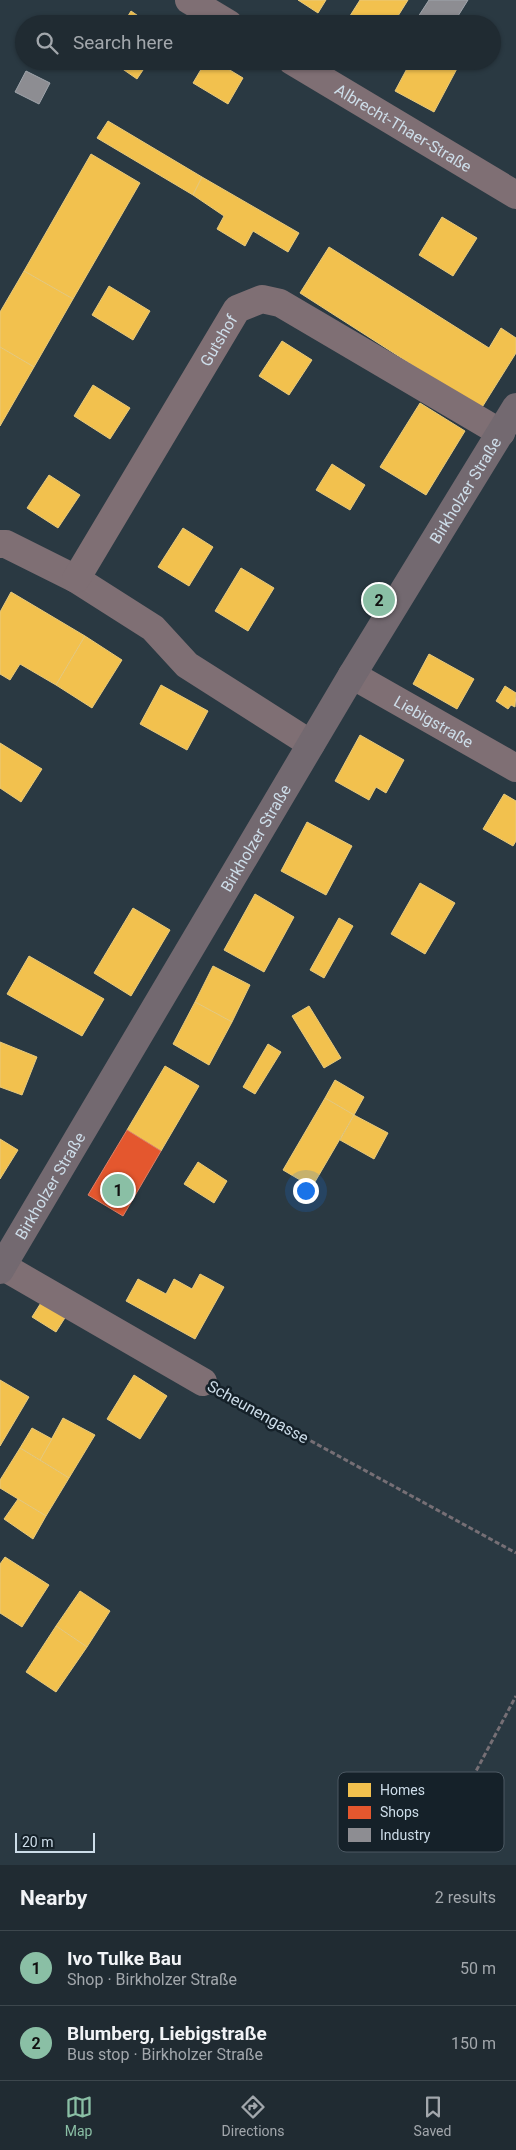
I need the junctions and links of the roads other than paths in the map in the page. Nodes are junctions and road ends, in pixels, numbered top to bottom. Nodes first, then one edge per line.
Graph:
1 (189, 0) edge
2 (214, 15) edge
3 (307, 70) edge
4 (516, 195) edge
5 (516, 407) edge
6 (501, 433) junction
7 (0, 544) edge
8 (76, 579) junction
9 (352, 675) junction
10 (311, 744) junction
11 (516, 768) edge
12 (1, 1268) edge
13 (203, 1382) road end

1 - 2 street
3 - 4 street, Albrecht-Thaer-Straße
5 - 6 main road, Birkholzer Straße
6 - 8 street, Gutshof
6 - 9 main road, Birkholzer Straße
7 - 8 street
8 - 10 street
9 - 10 main road, Birkholzer Straße
9 - 11 street, Liebigstraße
10 - 12 main road, Birkholzer Straße
12 - 13 street, Scheunengasse

